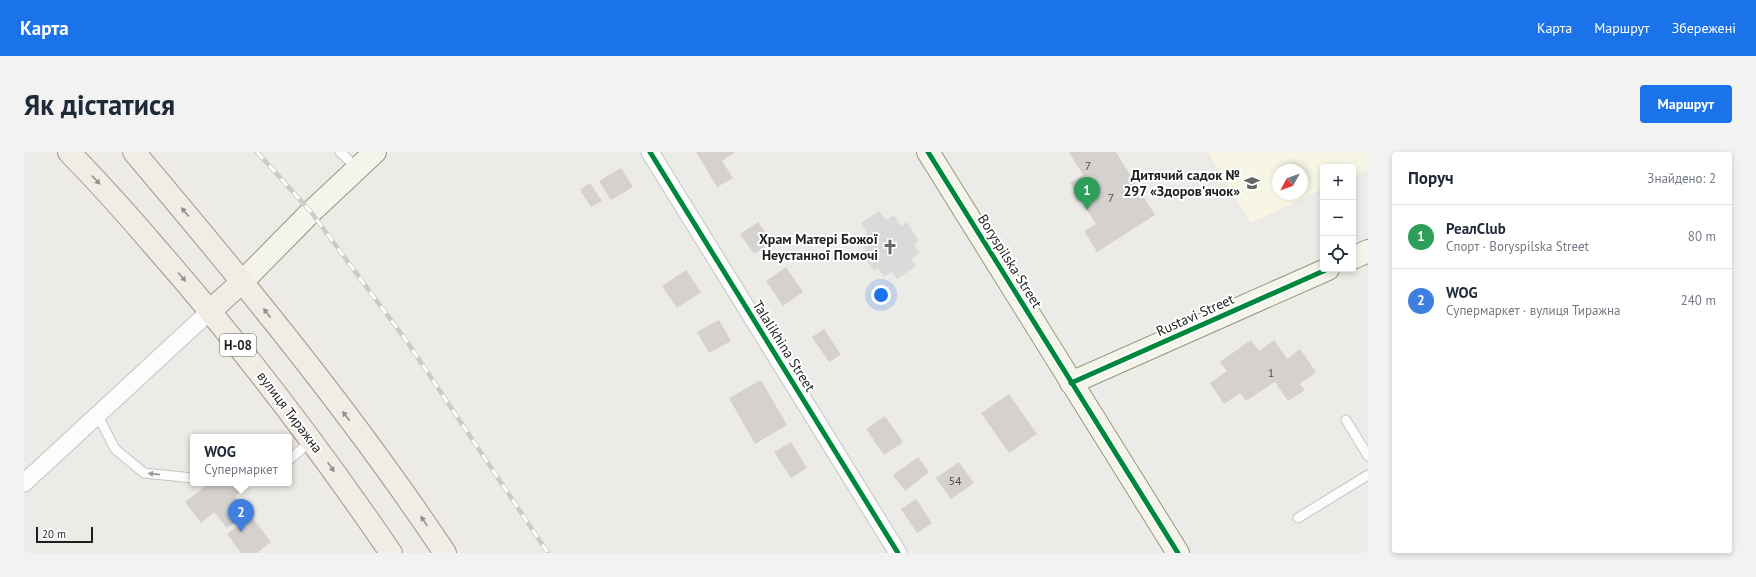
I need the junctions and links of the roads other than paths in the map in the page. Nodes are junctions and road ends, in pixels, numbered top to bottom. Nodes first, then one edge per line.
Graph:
1 (69, 152) edge
2 (134, 152) edge
3 (340, 152) edge
4 (375, 152) edge
5 (650, 152) edge
6 (928, 152) edge
7 (357, 168) junction
8 (1368, 251) edge
9 (1356, 257) edge
10 (1321, 272) edge
11 (243, 281) junction
12 (211, 310) junction
13 (1071, 383) junction
14 (98, 416) junction
15 (1346, 420) dead end
16 (312, 440) junction
17 (1367, 450) edge
18 (292, 457) edge
19 (1368, 474) edge
20 (190, 478) edge
21 (24, 483) edge
22 (1298, 518) dead end
23 (391, 553) edge
24 (445, 553) edge
25 (898, 553) edge
26 (1178, 553) edge

1 -> 12 main road, вулиця Тиражна / Н-08
11 -> 2 main road
3 - 7 lane
4 - 7 street
5 - 25 street, Talalikhina Street
6 - 13 street, Boryspilska Street
7 - 11 street
8 - 9 street
10 - 13 street, Rustavi Street
11 - 12 main road
24 -> 11 main road
12 - 14 street
12 - 16 main road, вулиця Тиражна / Н-08
13 - 26 street, Boryspilska Street
20 -> 14 lane
14 - 21 street
15 - 17 lane
16 - 18 lane
16 -> 23 main road, вулиця Тиражна / Н-08
19 - 22 lane

